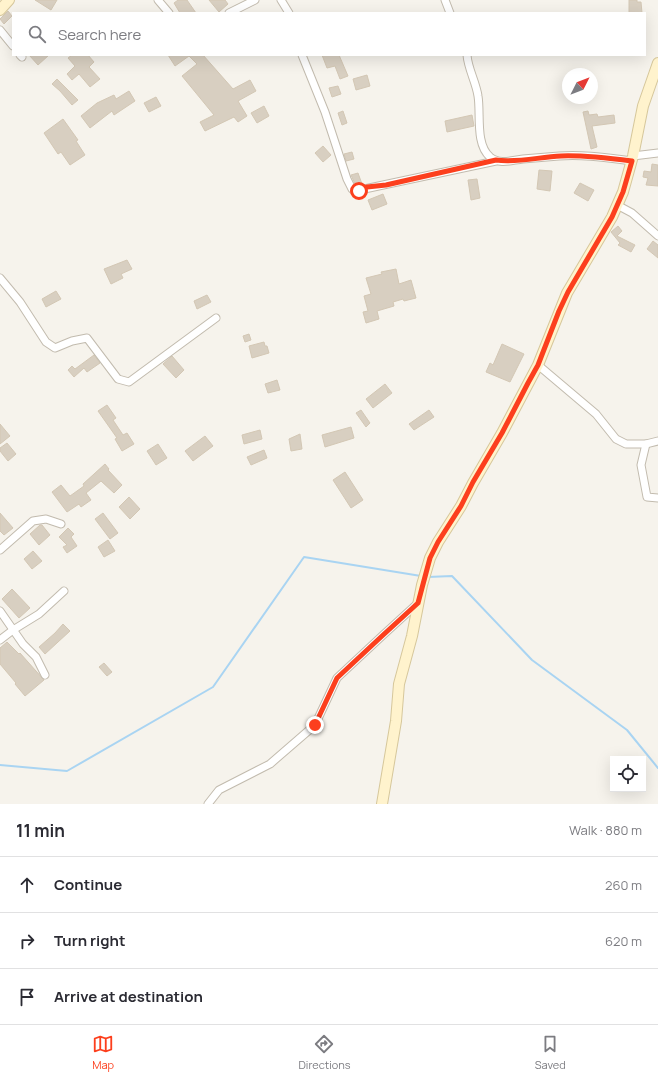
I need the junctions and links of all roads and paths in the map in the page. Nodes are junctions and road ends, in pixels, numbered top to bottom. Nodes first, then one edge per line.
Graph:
1 (9, 0) edge
2 (158, 0) edge
3 (255, 0) edge
4 (281, 0) edge
5 (445, 0) edge
6 (0, 10) edge
7 (168, 12) edge
8 (230, 12) edge
9 (288, 12) edge
10 (450, 12) edge
11 (0, 30) edge
12 (12, 45) edge
13 (302, 56) edge
14 (467, 56) edge
15 (658, 63) edge
16 (658, 153) edge
17 (632, 159) junction
18 (496, 160) junction
19 (617, 205) junction
20 (658, 236) edge
21 (0, 278) edge
22 (216, 318) dead end
23 (538, 365) junction
24 (658, 442) edge
25 (646, 444) junction
26 (658, 498) edge
27 (62, 524) dead end
28 (0, 550) edge
29 (64, 591) dead end
30 (418, 603) junction
31 (0, 611) edge
32 (13, 630) junction
33 (0, 640) edge
34 (45, 675) dead end
35 (208, 804) edge
36 (382, 804) edge

1 - 6 street
2 - 7 street
3 - 8 street
4 - 9 street
5 - 10 street
11 - 12 street
13 - 18 street
14 - 18 street
15 - 17 street
16 - 17 street
17 - 18 street
17 - 19 street
19 - 20 street
19 - 23 street
21 - 22 street
23 - 25 street
23 - 30 street
24 - 25 street
25 - 26 street
27 - 28 street
29 - 32 street
30 - 35 street
30 - 36 street
31 - 32 street
32 - 33 street
32 - 34 street

